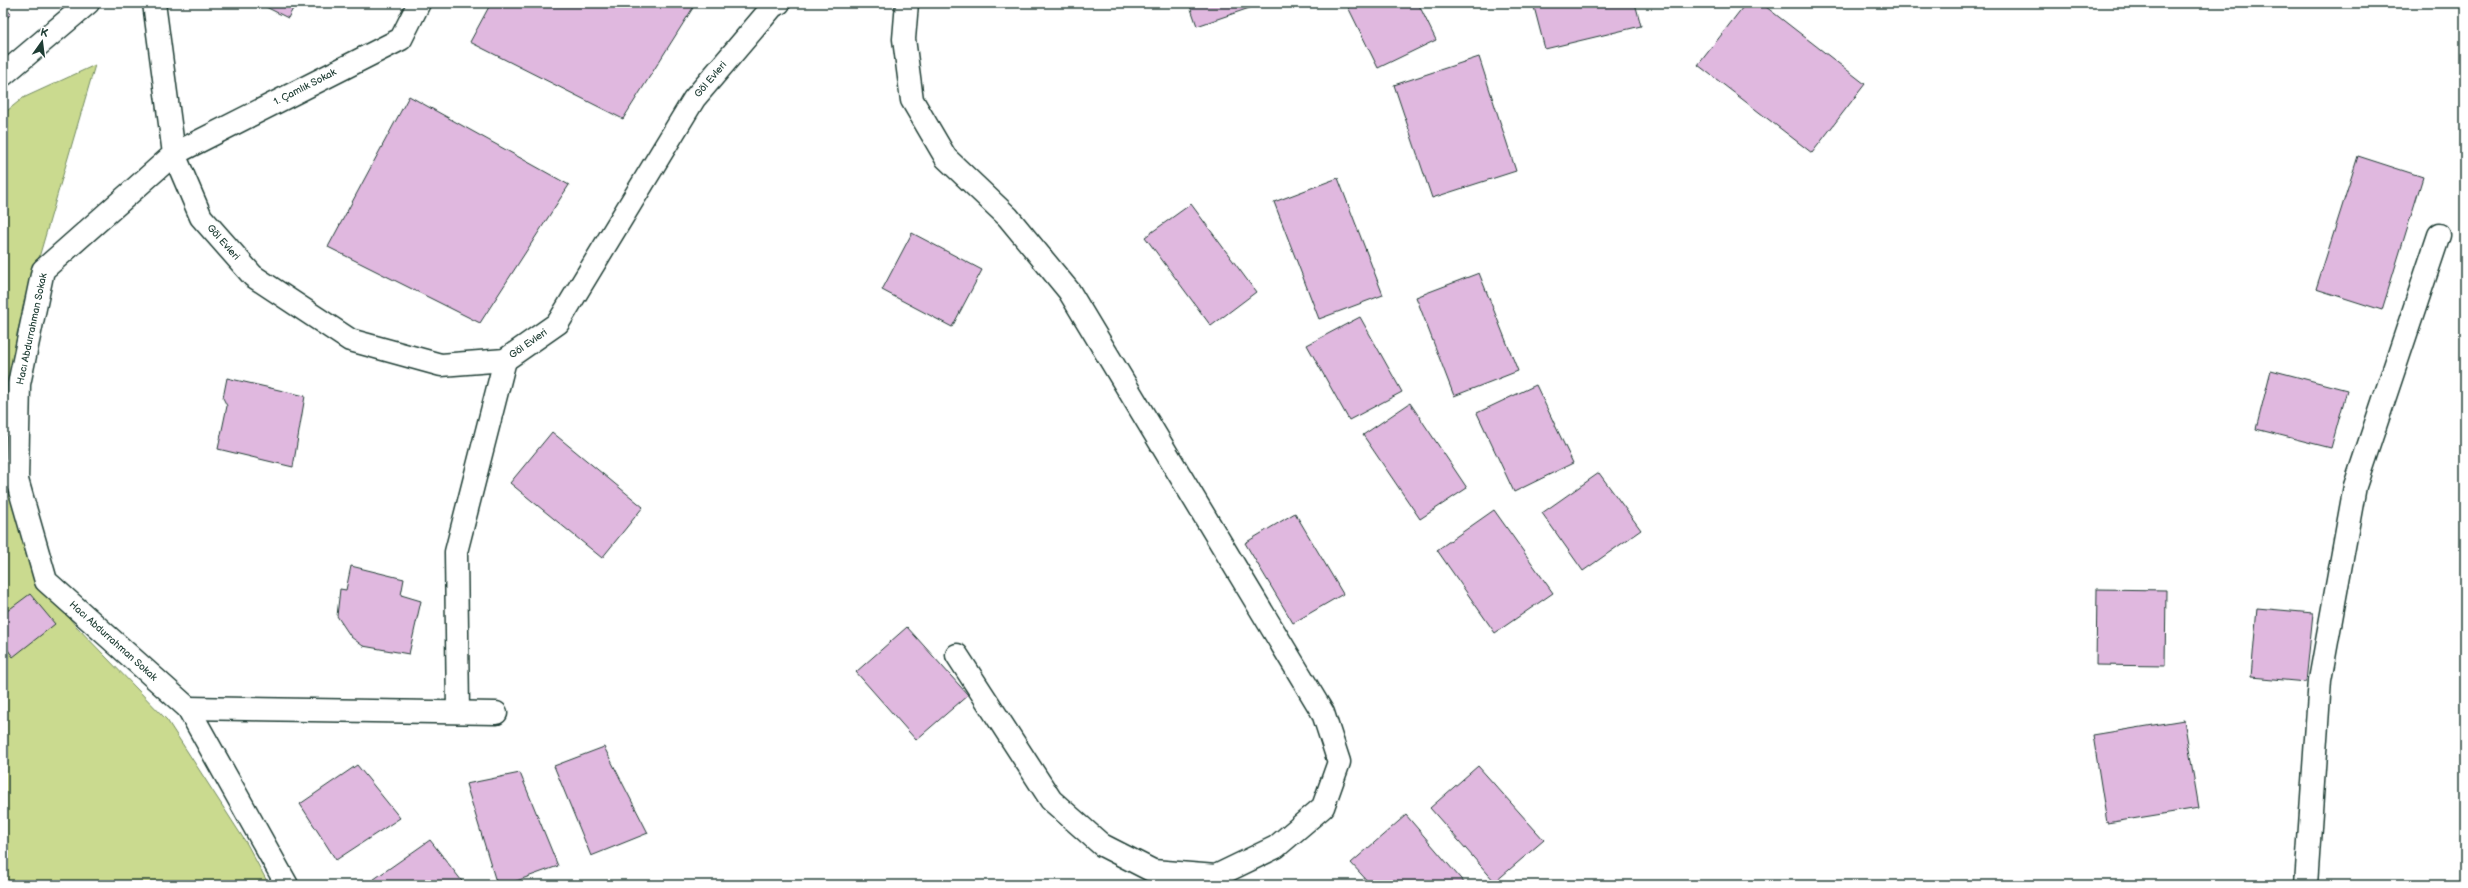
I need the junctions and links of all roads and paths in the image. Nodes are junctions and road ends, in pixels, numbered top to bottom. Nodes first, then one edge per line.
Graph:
1 (88, 3) edge
2 (154, 3) edge
3 (419, 3) edge
4 (779, 3) edge
5 (907, 3) edge
6 (3, 75) edge
7 (174, 154) junction
8 (2439, 235) dead end
9 (505, 360) junction
10 (957, 655) dead end
11 (188, 708) junction
12 (458, 712) junction
13 (496, 713) dead end
14 (287, 885) edge
15 (2306, 885) edge

1 - 6 street
2 - 7 street
3 - 7 street, 1. Çamlık Sokak
4 - 9 street, Göl Evleri
5 - 10 street
7 - 9 street, Göl Evleri
7 - 11 street, Hacı Abdurrahman Sokak
8 - 15 street
9 - 12 street
11 - 12 street
11 - 14 street, Hacı Abdurrahman Sokak
12 - 13 street

